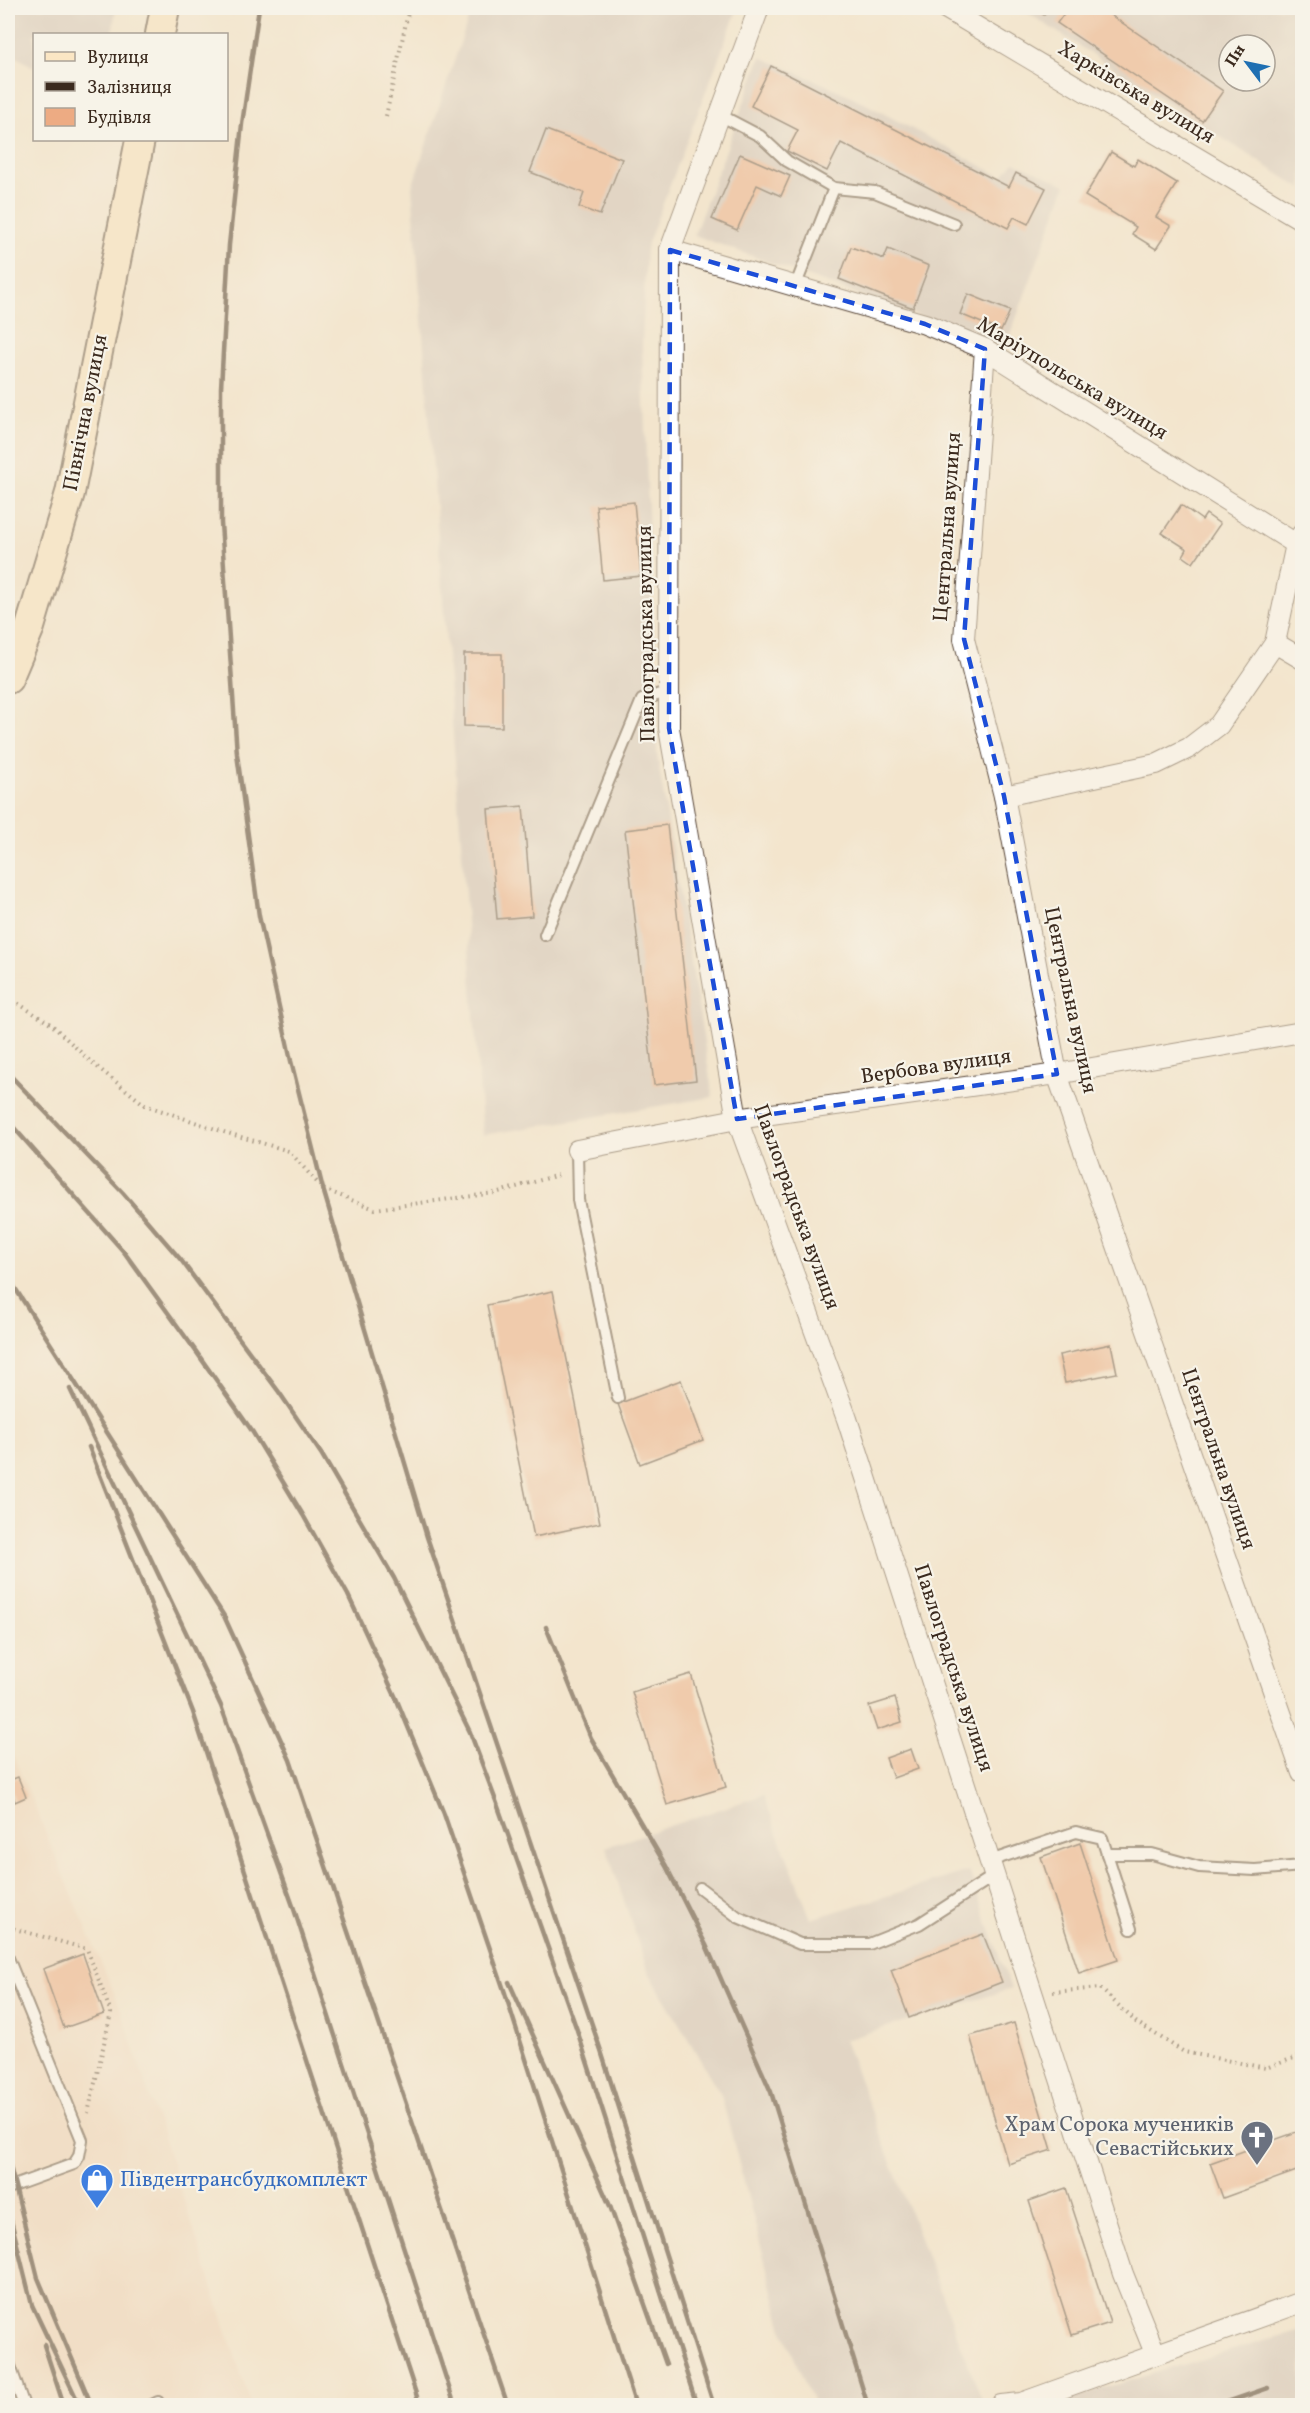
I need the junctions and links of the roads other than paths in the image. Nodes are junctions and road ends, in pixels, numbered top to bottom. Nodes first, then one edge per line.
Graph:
1 (165, 8) edge
2 (759, 8) edge
3 (945, 8) edge
4 (160, 33) edge
5 (720, 115) junction
6 (140, 141) edge
7 (834, 188) junction
8 (1302, 220) edge
9 (954, 224) dead end
10 (670, 250) junction
11 (795, 287) junction
12 (985, 349) junction
13 (1299, 539) edge
14 (1275, 643) junction
15 (1302, 659) edge
16 (8, 679) edge
17 (669, 691) junction
18 (1004, 796) junction
19 (545, 935) dead end
20 (1302, 1032) edge
21 (1057, 1074) junction
22 (737, 1119) junction
23 (577, 1160) joint
24 (618, 1398) dead end
25 (1302, 1773) edge
26 (1107, 1854) junction
27 (1302, 1866) edge
28 (992, 1868) junction
29 (700, 1888) dead end
30 (1131, 1929) dead end
31 (8, 1958) edge
32 (8, 2188) edge
33 (1302, 2302) edge
34 (1155, 2353) junction
35 (8, 2360) edge
36 (1001, 2405) edge
37 (24, 2406) edge

1 - 4 street
2 - 5 street, Павлоградська вулиця
3 - 8 street, Харківська вулиця
5 - 7 lane
5 - 10 street, Павлоградська вулиця
6 - 16 street, Північна вулиця
7 - 9 lane
7 - 11 lane
10 - 11 street, Маріупольська вулиця
10 - 17 street, Павлоградська вулиця
11 - 12 street, Маріупольська вулиця
12 - 13 street, Маріупольська вулиця
12 - 18 street, Центральна вулиця
13 - 14 street, Маріупольська вулиця
14 - 15 street
14 - 18 street, Маріупольська вулиця
17 - 19 lane
17 - 22 street, Павлоградська вулиця
18 - 21 street, Центральна вулиця
20 - 21 street, Вербова вулиця
21 - 22 street, Вербова вулиця
21 - 25 street, Центральна вулиця
22 - 23 street, Вербова вулиця
22 - 28 street, Павлоградська вулиця
23 - 24 lane
26 - 27 lane
26 - 28 lane
26 - 30 lane
28 - 29 lane
28 - 34 street, Павлоградська вулиця
31 - 32 lane
33 - 34 street
34 - 36 street
35 - 37 lane

